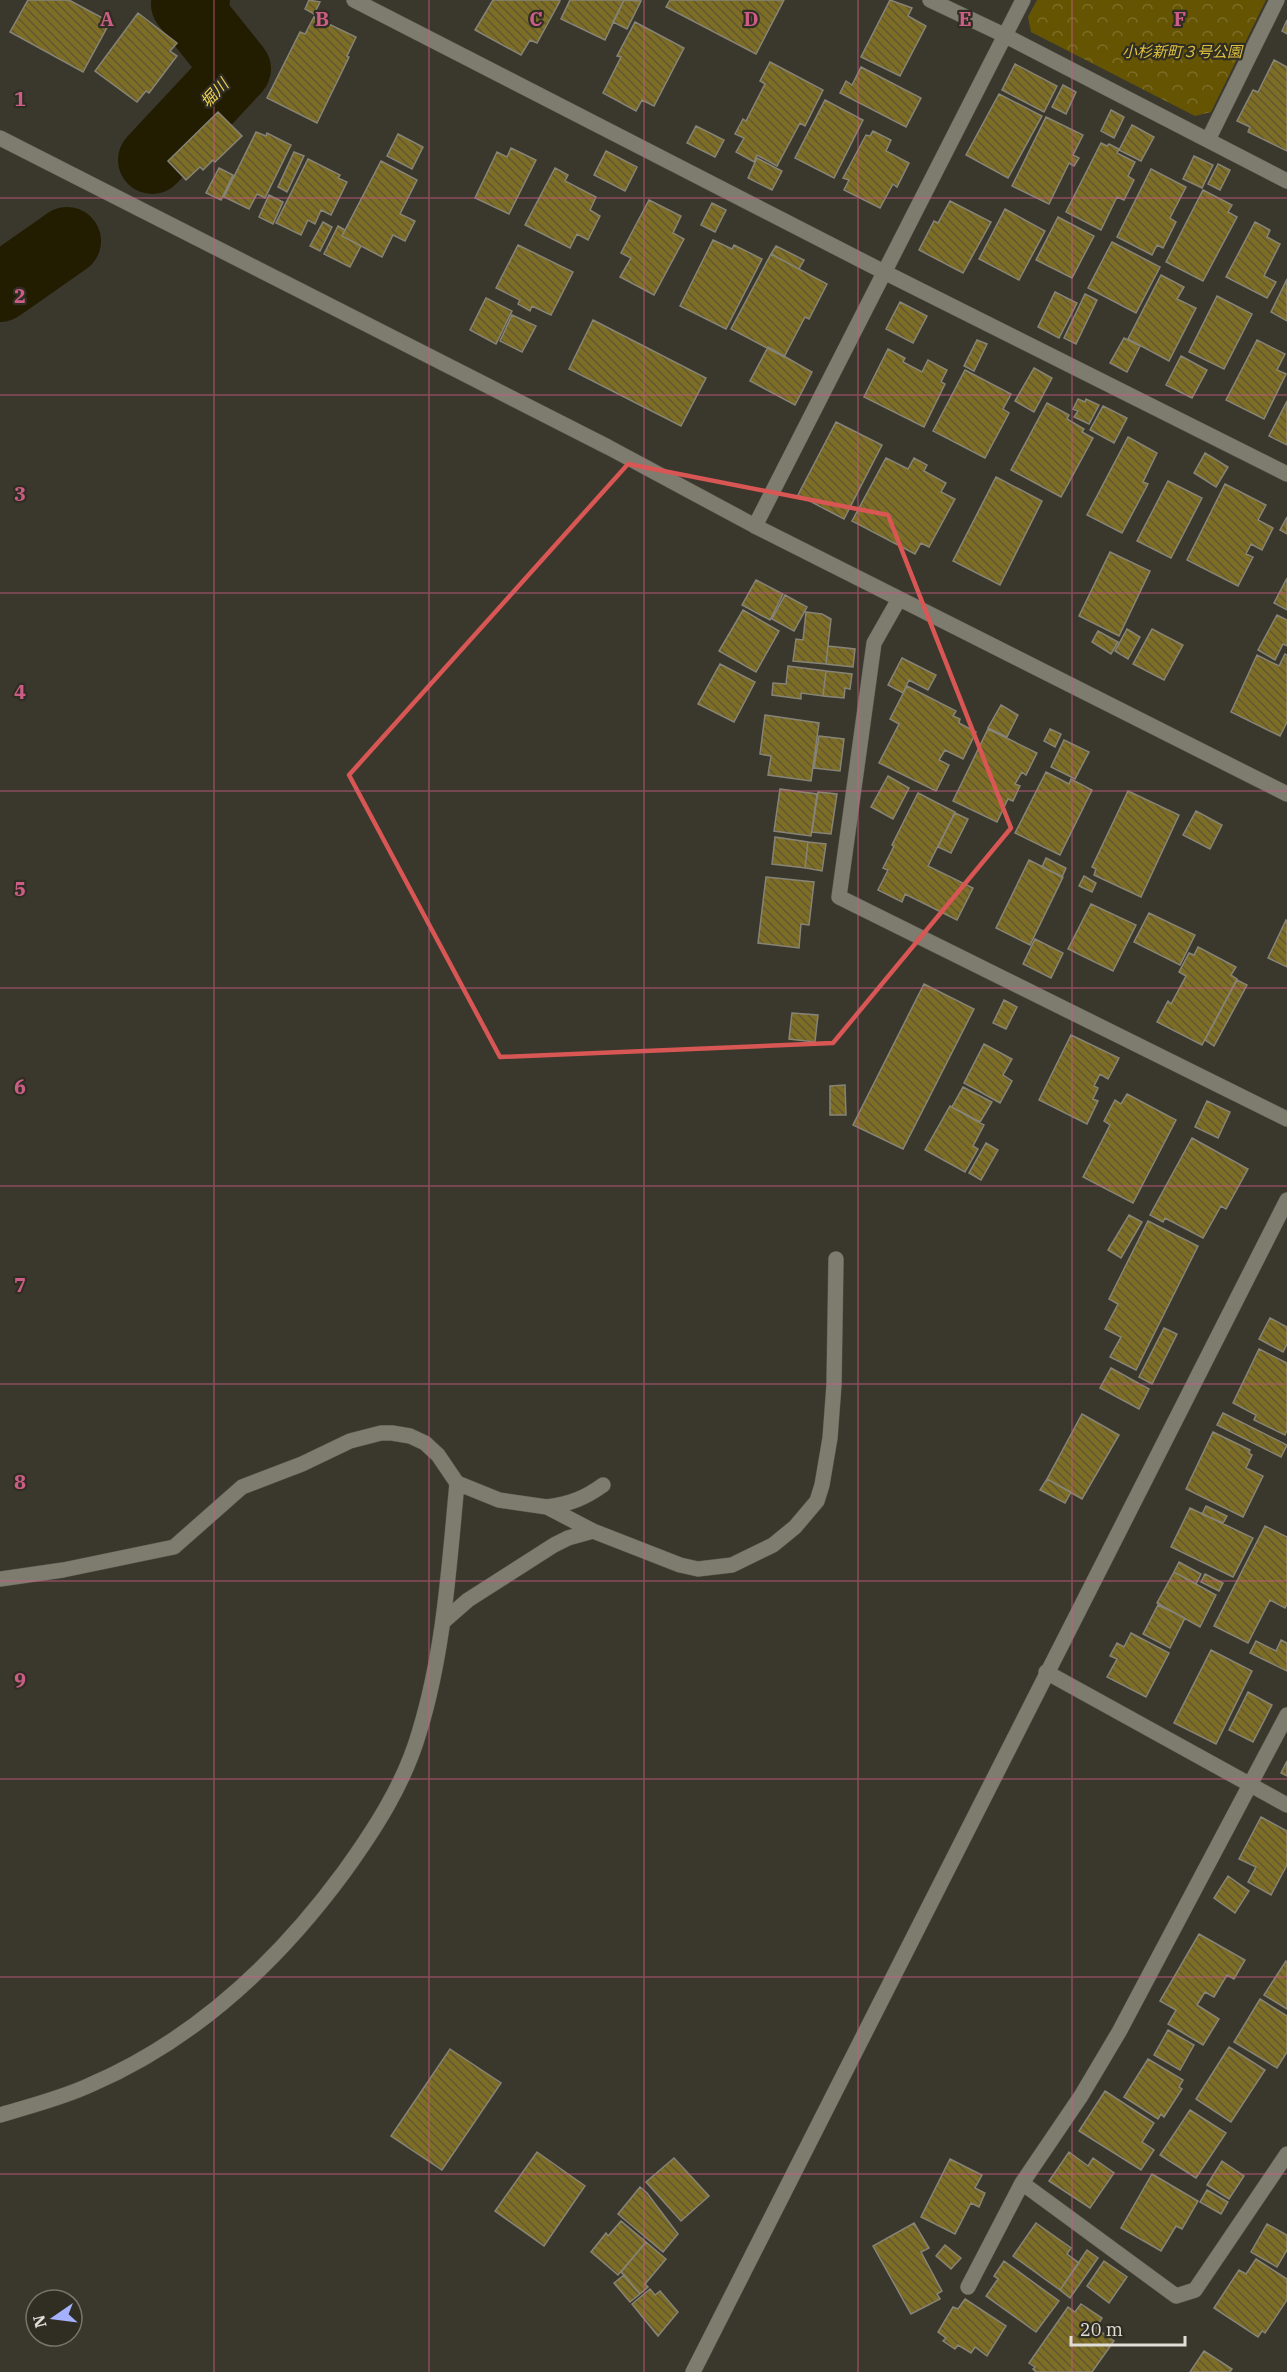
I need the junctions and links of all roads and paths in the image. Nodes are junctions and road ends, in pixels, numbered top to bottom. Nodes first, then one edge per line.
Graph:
1 (354, 0) edge
2 (930, 0) edge
3 (1023, 0) edge
4 (1277, 0) edge
5 (1004, 36) junction
6 (0, 138) edge
7 (1209, 140) junction
8 (1287, 181) edge
9 (886, 273) junction
10 (1287, 474) edge
11 (755, 526) junction
12 (898, 599) junction
13 (1287, 794) edge
14 (1287, 1119) edge
15 (1287, 1200) edge
16 (836, 1258) dead end
17 (457, 1483) junction
18 (603, 1485) dead end
19 (547, 1507) junction
20 (593, 1531) junction
21 (0, 1579) edge
22 (444, 1620) junction
23 (1046, 1672) junction
24 (1287, 1715) edge
25 (1251, 1785) junction
26 (1287, 1805) edge
27 (0, 2115) edge
28 (1287, 2154) edge
29 (1022, 2183) junction
30 (968, 2287) dead end
31 (693, 2372) edge

1 - 9 street
2 - 5 street
3 - 5 street
4 - 7 street
5 - 7 street
5 - 9 street
6 - 11 street
7 - 8 street
9 - 10 street
9 - 11 street
11 - 12 street
12 - 13 street
12 - 14 street
15 - 23 street
16 - 20 street
17 - 19 street
17 - 21 street
17 - 22 street
18 - 19 street
19 - 20 street
20 - 22 street
22 - 27 street
23 - 25 street
23 - 31 street
24 - 25 street
25 - 26 street
25 - 29 street
28 - 29 street
29 - 30 street

